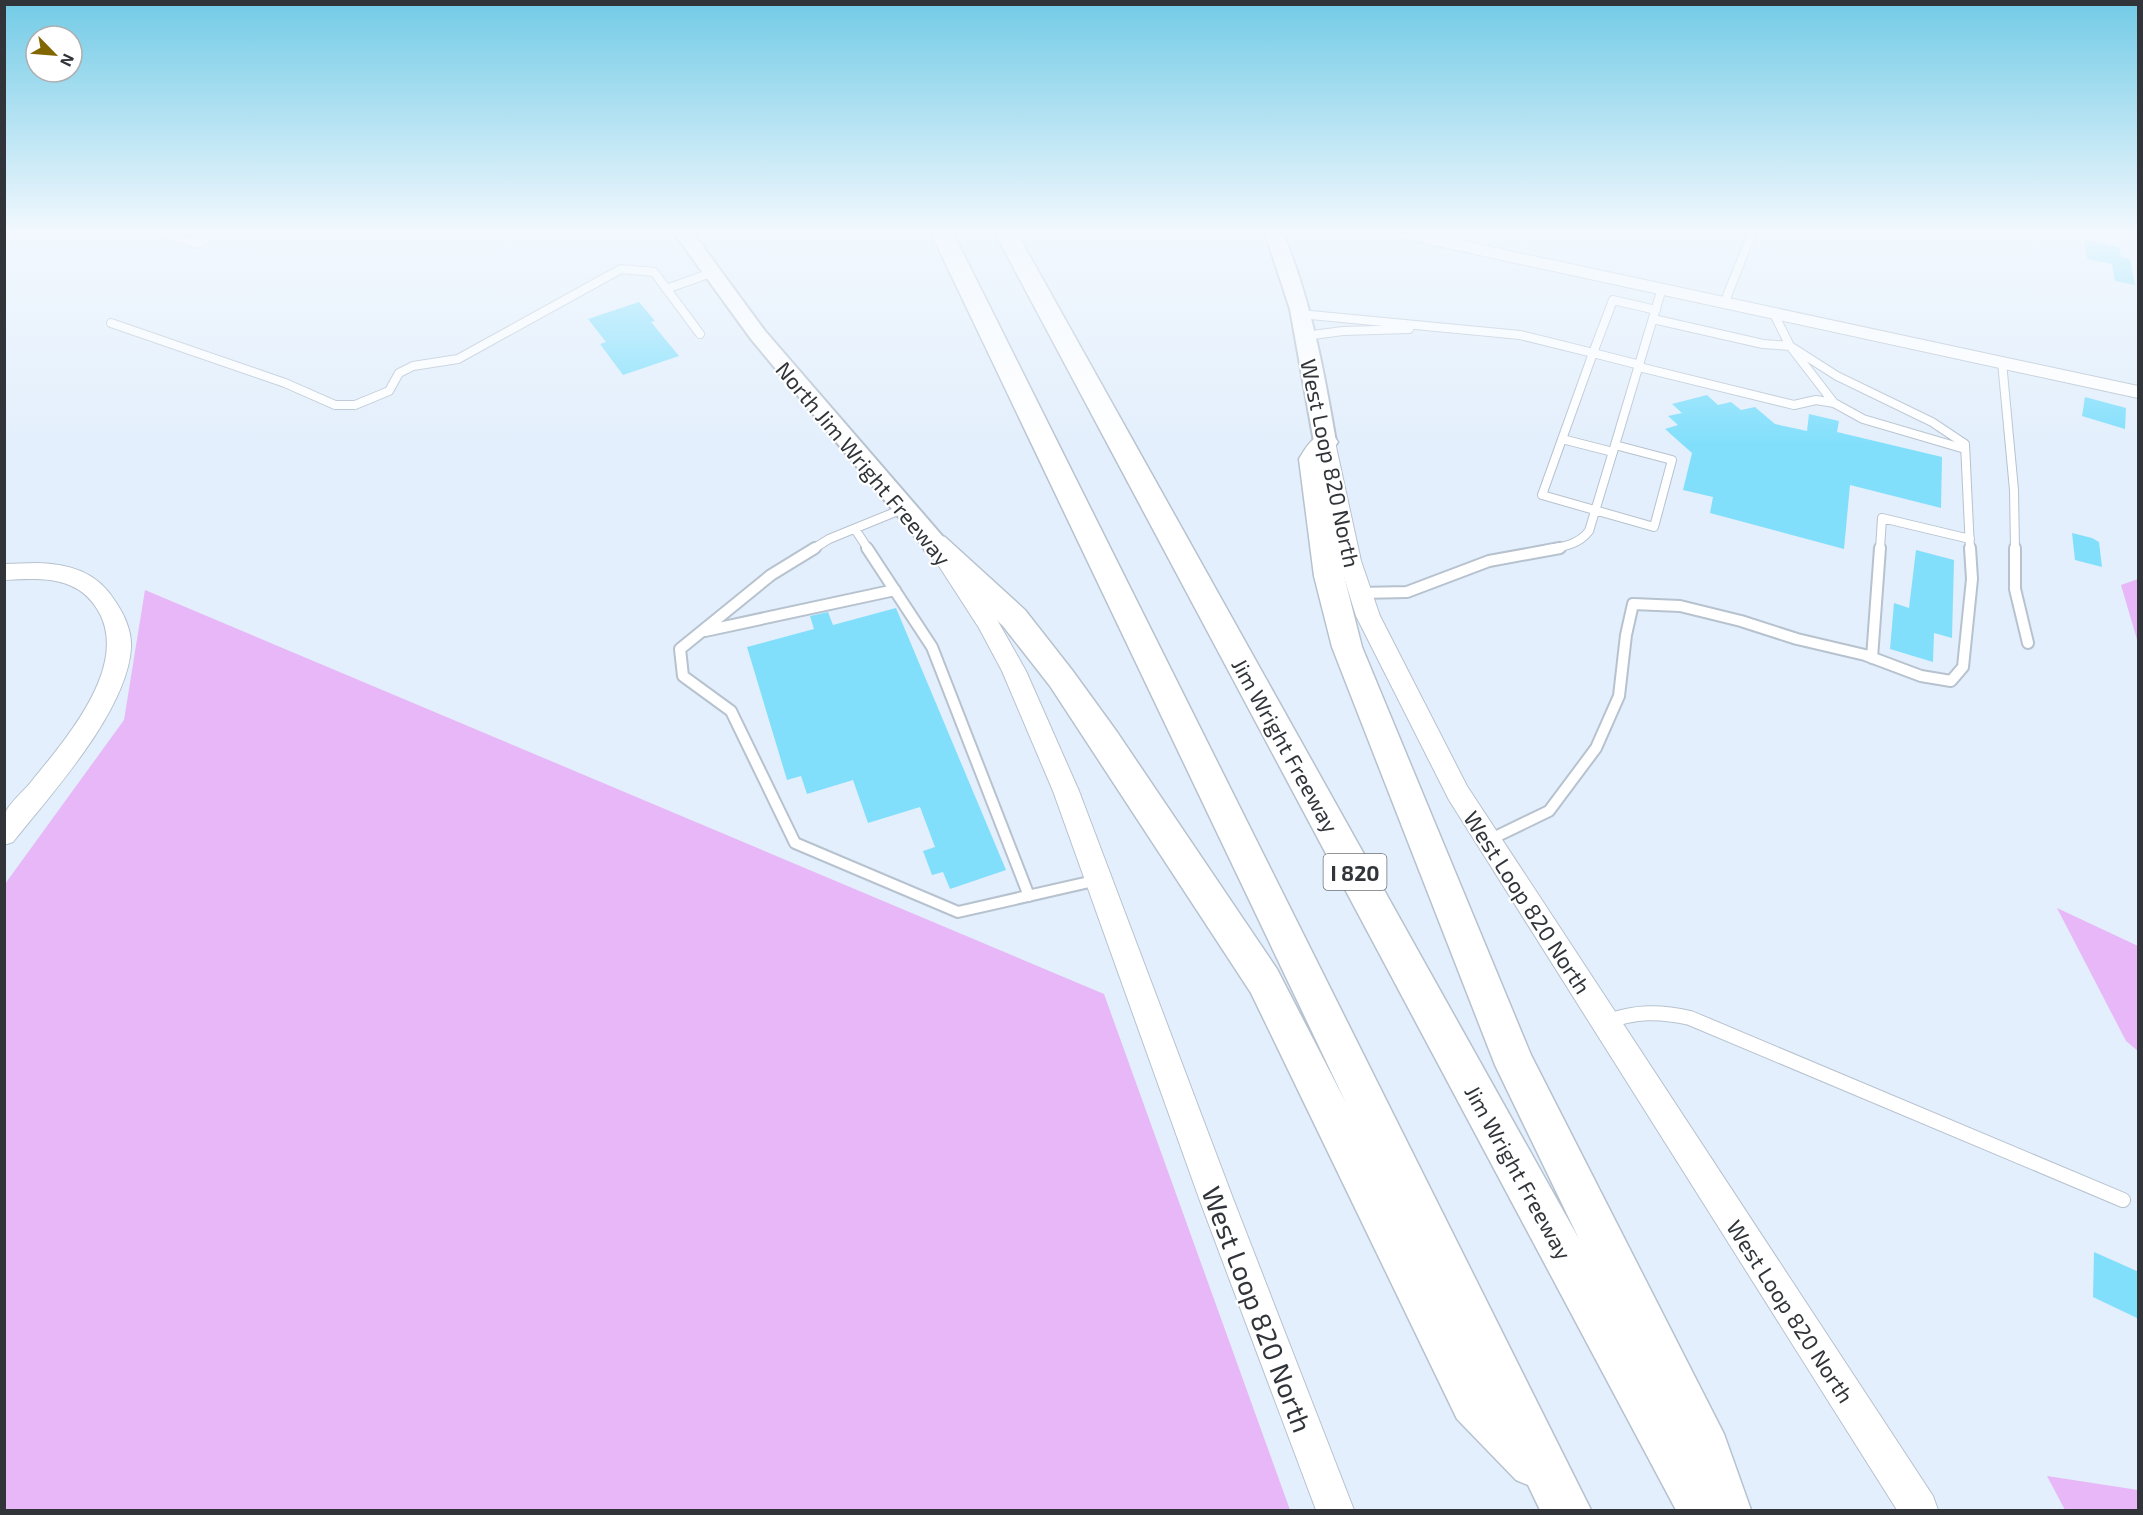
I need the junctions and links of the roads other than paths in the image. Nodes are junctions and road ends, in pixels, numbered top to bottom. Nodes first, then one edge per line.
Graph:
1 (558, 304) edge
2 (677, 304) edge
3 (734, 304) edge
4 (977, 304) edge
5 (1045, 304) edge
6 (1298, 304) edge
7 (1612, 304) edge
8 (1624, 304) edge
9 (1658, 304) edge
10 (1737, 304) edge
11 (1773, 312) junction
12 (1300, 314) junction
13 (1655, 314) junction
14 (111, 323) dead end
15 (1421, 327) junction
16 (700, 333) dead end
17 (1305, 336) junction
18 (1790, 345) junction
19 (1593, 353) junction
20 (2002, 362) junction
21 (1640, 366) junction
22 (2139, 392) edge
23 (1834, 403) junction
24 (1562, 439) junction
25 (1325, 442) junction
26 (1614, 449) junction
27 (1965, 449) junction
28 (905, 508) junction
29 (1595, 510) junction
30 (855, 529) junction
31 (1970, 539) junction
32 (936, 544) junction
33 (4, 572) edge
34 (895, 590) junction
35 (1360, 593) junction
36 (700, 632) junction
37 (2028, 643) dead end
38 (1872, 658) junction
39 (4, 834) edge
40 (1489, 840) junction
41 (1099, 879) junction
42 (1029, 896) junction
43 (1120, 937) joint
44 (1605, 1022) junction
45 (2123, 1200) dead end
46 (1560, 1497) edge
47 (1335, 1510) edge
48 (1703, 1510) edge
49 (1726, 1510) edge
50 (1919, 1510) edge

1 - 14 lane
2 - 16 lane
3 - 28 main road, North Jim Wright Freeway
4 - 46 highway
5 - 48 highway, Jim Wright Freeway / I 820
6 - 12 main road, West Loop 820 North
7 - 19 lane
8 - 13 lane
9 - 13 lane
10 - 11 street
11 - 18 lane
11 - 20 street
12 - 15 lane
12 - 17 main road, West Loop 820 North
13 - 18 lane
13 - 21 lane
15 - 17 lane
15 - 19 lane
17 - 25 main road, West Loop 820 North
18 - 23 lane
18 - 27 lane
19 - 21 lane
19 - 24 lane
20 - 22 street
20 - 37 lane
21 - 23 lane
21 - 26 lane
23 - 27 lane
24 - 26 lane
24 - 29 lane
25 - 35 street, West Loop 820 North
25 - 49 highway
26 - 29 lane
26 - 29 lane
27 - 31 lane
28 - 30 lane
28 - 32 main road, North Jim Wright Freeway
29 - 35 lane
30 - 34 lane
30 - 36 lane
31 - 38 lane
31 - 38 lane
32 - 41 street, North Jim Wright Freeway
32 - 46 highway
33 - 39 street
34 - 36 lane
34 - 42 lane
35 - 40 street, West Loop 820 North
36 - 42 lane
38 - 40 lane
40 - 44 street, West Loop 820 North
41 - 42 lane
41 - 43 street, North Jim Wright Freeway
43 - 47 street, West Loop 820 North
44 - 45 lane
44 - 50 street, West Loop 820 North

